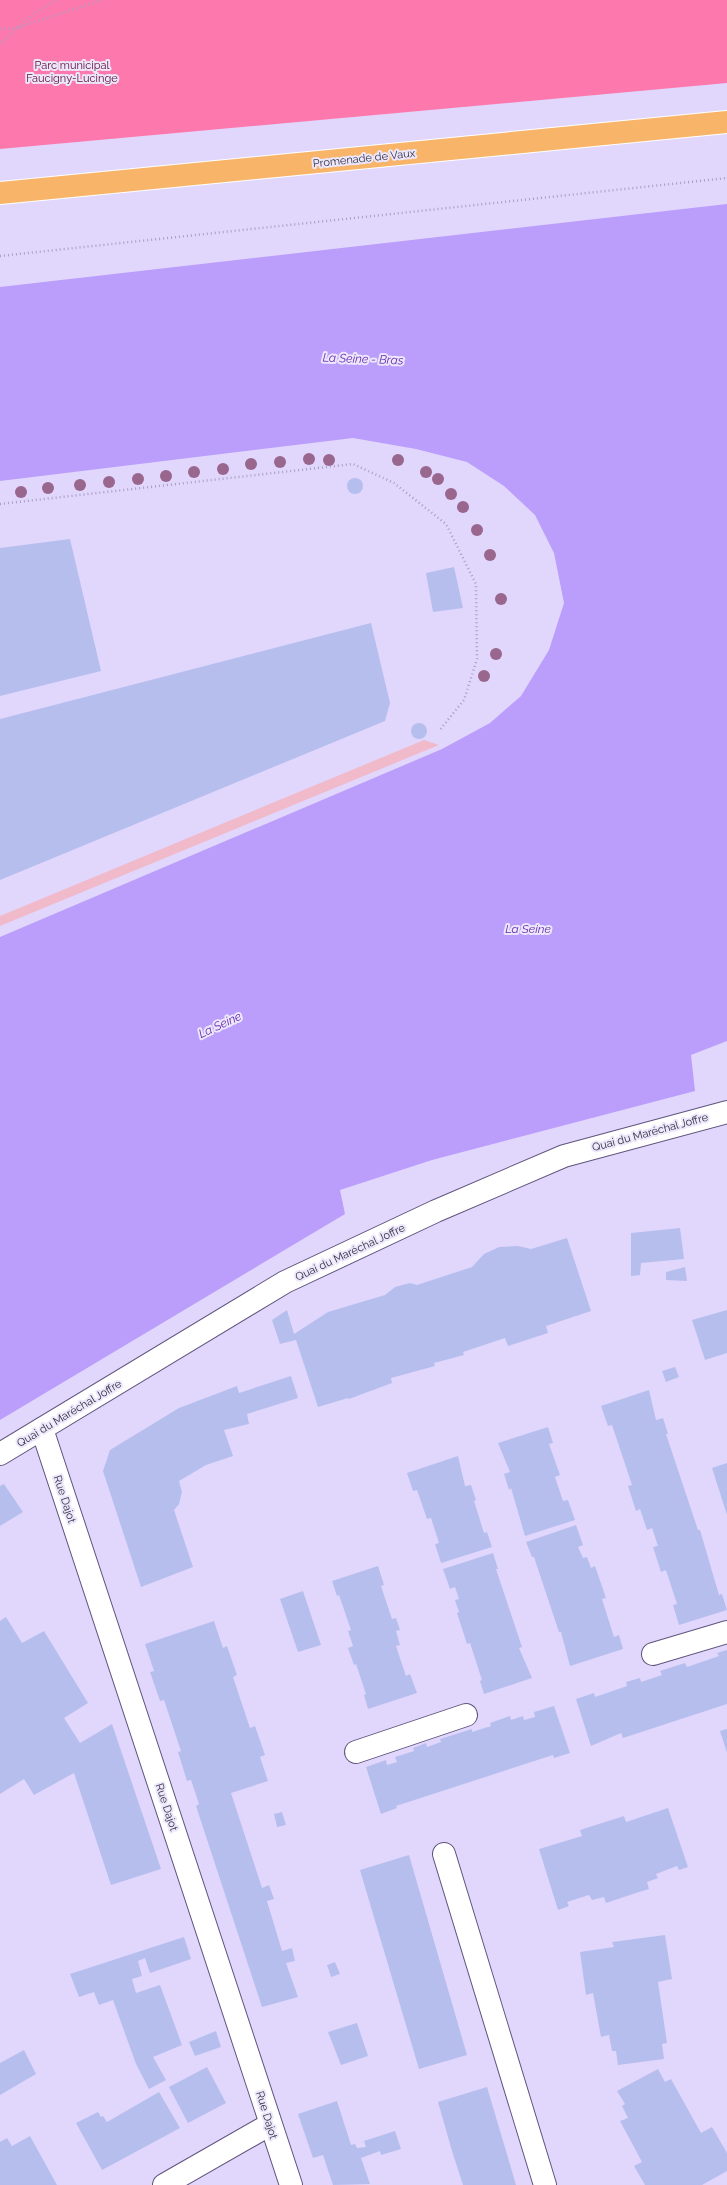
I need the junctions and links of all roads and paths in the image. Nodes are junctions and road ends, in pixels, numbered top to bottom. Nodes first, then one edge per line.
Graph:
1 (57, 0) edge
2 (102, 0) edge
3 (17, 28) junction
4 (0, 29) edge
5 (0, 44) edge
6 (727, 122) edge
7 (727, 178) edge
8 (0, 193) edge
9 (0, 256) edge
10 (0, 504) edge
11 (439, 731) dead end
12 (727, 1112) edge
13 (42, 1429) junction
14 (0, 1454) edge
15 (727, 1632) edge
16 (653, 1654) dead end
17 (466, 1715) dead end
18 (356, 1752) dead end
19 (444, 1854) dead end
20 (269, 2125) junction
21 (164, 2185) edge
22 (291, 2185) edge
23 (546, 2185) edge

1 - 3 path
2 - 3 path
3 - 4 path
3 - 5 path
6 - 8 main road, Promenade de Vaux
7 - 9 path
10 - 11 path
12 - 13 street, Quai du Maréchal Joffre
13 - 14 street, Quai du Maréchal Joffre
13 - 20 street, Rue Dajot
15 - 16 street
17 - 18 street
19 - 23 street
20 - 21 street
20 - 22 street, Rue Dajot

